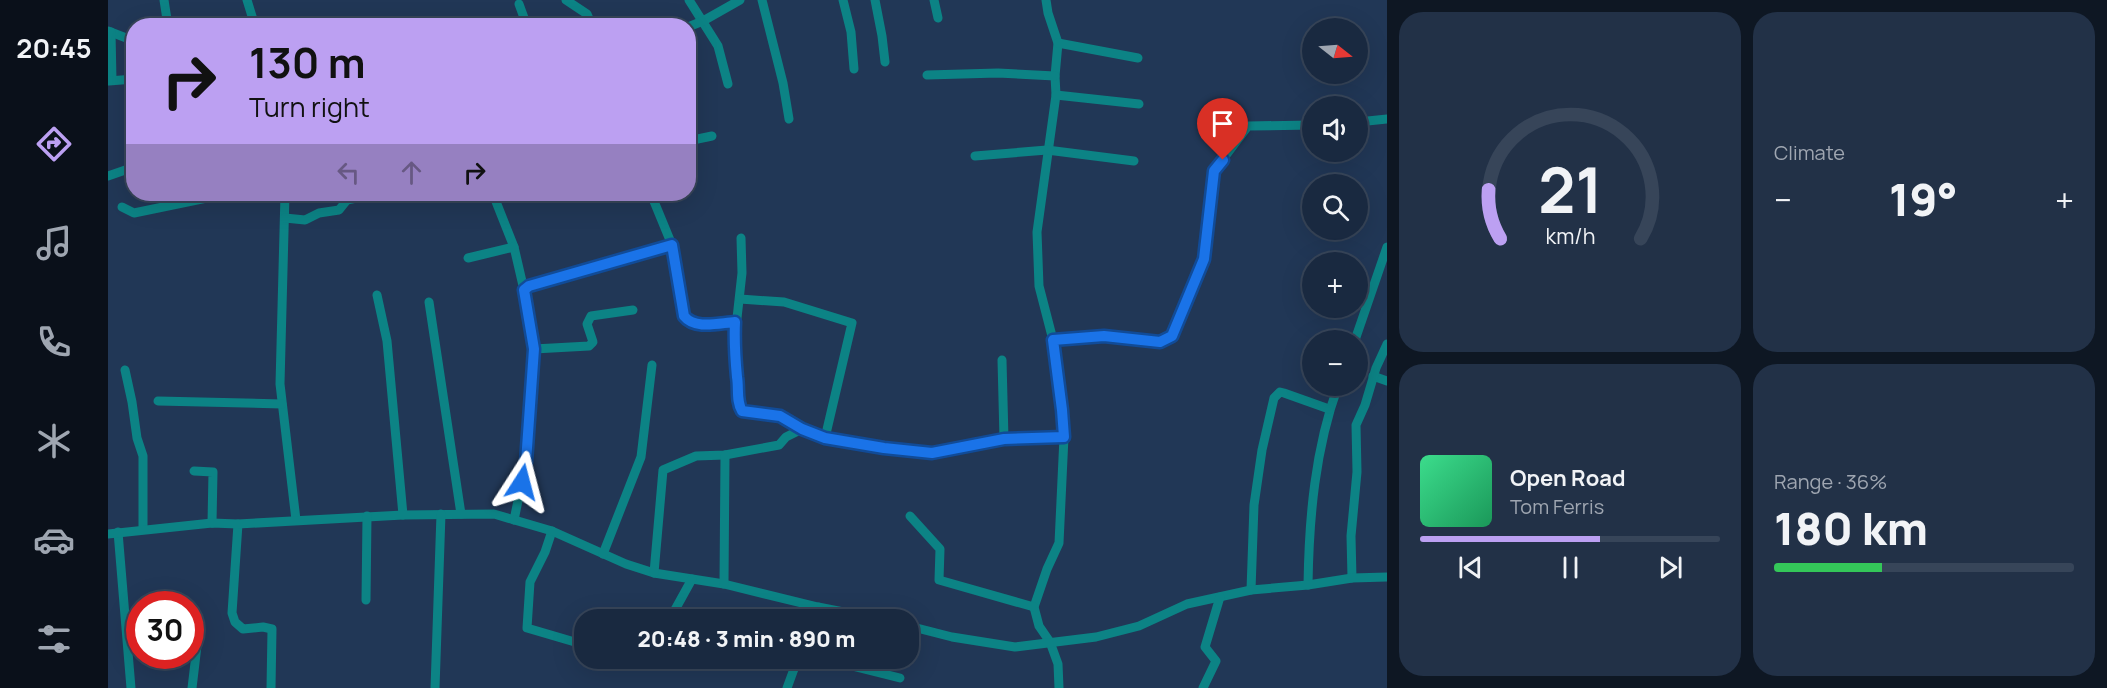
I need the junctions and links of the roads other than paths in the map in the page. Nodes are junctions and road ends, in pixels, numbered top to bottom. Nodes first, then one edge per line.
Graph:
1 (164, 0) edge
2 (247, 0) edge
3 (566, 0) edge
4 (689, 0) edge
5 (740, 0) edge
6 (762, 0) edge
7 (843, 0) edge
8 (875, 0) edge
9 (934, 0) edge
10 (1046, 0) edge
11 (519, 4) dead end
12 (167, 18) edge
13 (253, 18) edge
14 (524, 18) edge
15 (588, 18) edge
16 (938, 18) dead end
17 (703, 21) junction
18 (696, 24) edge
19 (110, 32) edge
20 (126, 38) edge
21 (1058, 43) junction
22 (1137, 58) dead end
23 (885, 62) dead end
24 (854, 69) dead end
25 (927, 75) dead end
26 (1055, 76) junction
27 (126, 79) edge
28 (110, 80) edge
29 (728, 84) dead end
30 (1056, 95) junction
31 (1139, 104) dead end
32 (789, 119) dead end
33 (1387, 119) edge
34 (1368, 121) edge
35 (1302, 125) edge
36 (712, 136) dead end
37 (696, 139) edge
38 (1047, 150) junction
39 (975, 156) dead end
40 (1134, 161) dead end
41 (126, 170) edge
42 (108, 176) edge
43 (192, 201) edge
44 (285, 201) edge
45 (346, 201) edge
46 (496, 201) edge
47 (654, 201) edge
48 (122, 207) dead end
49 (285, 218) junction
50 (741, 238) dead end
51 (672, 245) junction
52 (514, 247) junction
53 (1387, 247) edge
54 (468, 258) dead end
55 (524, 290) junction
56 (377, 295) dead end
57 (740, 299) junction
58 (429, 302) dead end
59 (633, 310) dead end
60 (735, 322) junction
61 (1358, 330) edge
62 (1053, 340) junction
63 (1387, 344) edge
64 (534, 349) junction
65 (1002, 360) dead end
66 (652, 365) dead end
67 (124, 370) dead end
68 (1373, 376) junction
69 (1387, 381) edge
70 (1334, 396) edge
71 (158, 400) dead end
72 (282, 404) junction
73 (1329, 410) junction
74 (802, 429) junction
75 (1064, 437) junction
76 (825, 438) junction
77 (1004, 439) junction
78 (725, 455) junction
79 (194, 471) dead end
80 (441, 514) junction
81 (461, 514) junction
82 (403, 515) junction
83 (367, 516) junction
84 (910, 516) dead end
85 (296, 520) junction
86 (514, 520) junction
87 (212, 523) junction
88 (238, 524) junction
89 (143, 529) junction
90 (552, 531) junction
91 (118, 532) junction
92 (108, 534) edge
93 (603, 554) junction
94 (654, 573) junction
95 (1387, 577) edge
96 (1352, 578) junction
97 (692, 579) junction
98 (724, 584) junction
99 (1308, 585) junction
100 (1251, 590) junction
101 (1220, 597) junction
102 (366, 600) dead end
103 (818, 607) joint
104 (1034, 607) junction
105 (675, 609) edge
106 (828, 609) edge
107 (126, 619) edge
108 (919, 629) edge
109 (574, 642) edge
110 (1050, 642) junction
111 (130, 669) edge
112 (194, 669) edge
113 (794, 669) edge
114 (864, 669) edge
115 (900, 678) dead end
116 (131, 688) edge
117 (192, 688) edge
118 (271, 688) edge
119 (435, 688) edge
120 (787, 688) edge
121 (1059, 688) edge
122 (1203, 688) edge

1 - 12 street
2 - 13 street
3 - 15 street
4 - 17 street
5 - 17 street
6 - 32 street
7 - 24 street
8 - 23 street
9 - 16 street
10 - 21 street
11 - 14 street
17 - 18 street
17 - 29 street
19 - 20 street
19 - 28 street
21 - 22 street
21 - 26 street
25 - 26 street
26 - 30 street
27 - 28 street
30 - 31 street
30 - 38 street
33 - 34 street
35 - 62 street
36 - 37 street
38 - 39 street
38 - 40 street
38 - 62 street
41 - 42 street
43 - 48 street
44 - 49 street
45 - 49 street
46 - 52 street
47 - 51 street
49 - 72 street
50 - 57 street
51 - 55 street
51 - 60 street
52 - 54 street
52 - 55 street
53 - 61 street
55 - 64 street
56 - 82 street
57 - 60 street
57 - 76 street
58 - 81 street
59 - 64 street
60 - 74 street
62 - 75 street
63 - 68 street
64 - 86 street
65 - 77 street
66 - 93 street
67 - 89 street
68 - 69 street
68 - 96 street
70 - 73 street
71 - 72 street
72 - 85 street
73 - 99 street
73 - 100 street
74 - 76 street
74 - 78 street
75 - 77 street
75 - 104 street
76 - 77 street
78 - 94 street
78 - 98 street
79 - 87 street
80 - 81 street
80 - 82 street
80 - 119 street
81 - 86 street
82 - 83 street
83 - 85 street
83 - 102 street
84 - 104 street
85 - 88 street
86 - 90 street
87 - 88 street
87 - 89 street
88 - 118 street
89 - 91 street
90 - 93 street
90 - 109 street
91 - 92 street
91 - 107 street
93 - 94 street
94 - 97 street
95 - 96 street
96 - 99 street
97 - 98 street
97 - 105 street
98 - 103 street
99 - 100 street
100 - 101 street
101 - 110 street
101 - 122 street
103 - 106 street
104 - 110 street
108 - 110 street
110 - 121 street
111 - 116 street
112 - 117 street
113 - 120 street
114 - 115 street

